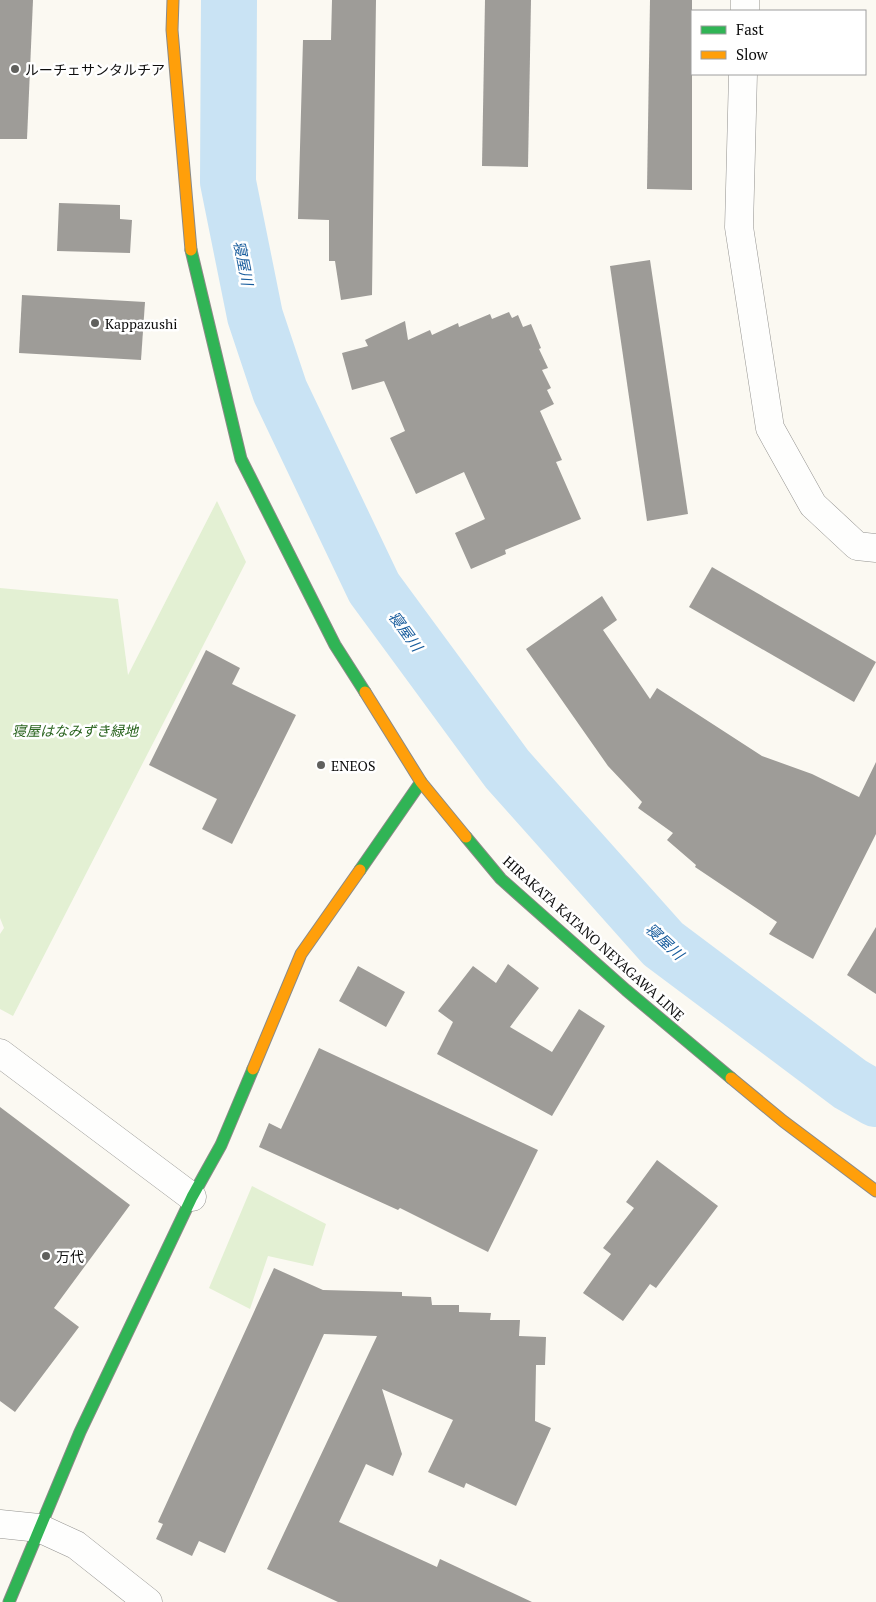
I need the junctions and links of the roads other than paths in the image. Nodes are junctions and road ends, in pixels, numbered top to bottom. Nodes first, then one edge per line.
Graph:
1 (173, 0) edge
2 (743, 75) edge
3 (876, 548) edge
4 (421, 782) junction
5 (0, 1053) edge
6 (875, 1189) edge
7 (192, 1197) junction
8 (0, 1524) edge
9 (39, 1528) junction
10 (9, 1602) edge
11 (148, 1602) edge

1 - 4 main road, HIRAKATA KATANO NEYAGAWA LINE
2 - 3 street
4 - 6 main road, HIRAKATA KATANO NEYAGAWA LINE
4 - 7 main road
5 - 7 street
7 - 9 main road
8 - 9 street
9 - 10 main road
9 - 11 street

